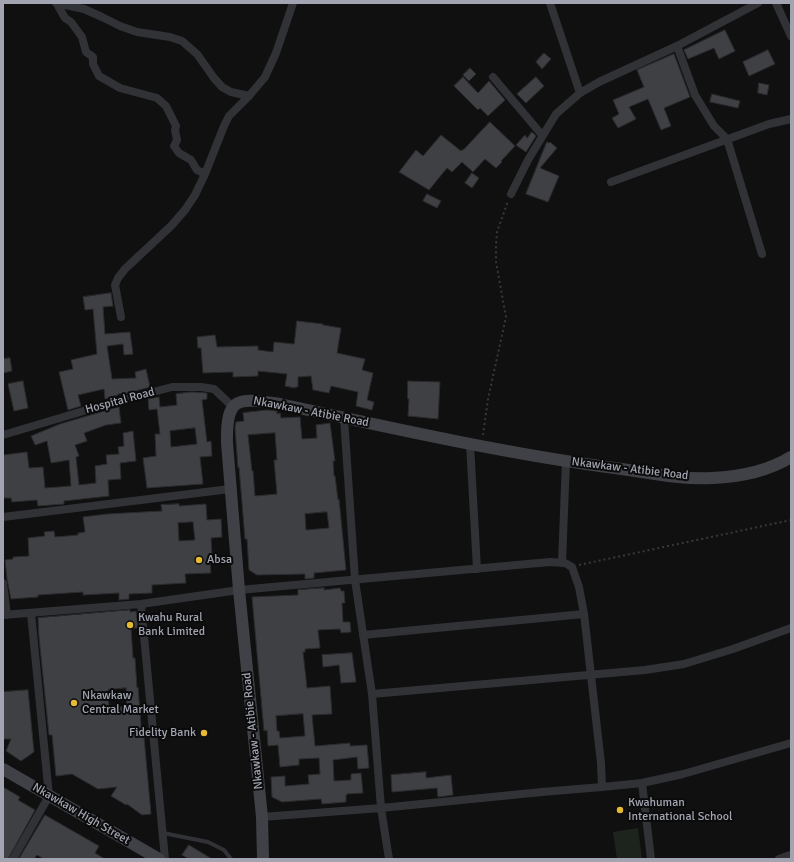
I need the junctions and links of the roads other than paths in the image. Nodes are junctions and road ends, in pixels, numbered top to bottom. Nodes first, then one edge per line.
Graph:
1 (56, 3) edge
2 (293, 3) edge
3 (550, 3) edge
4 (758, 3) edge
5 (776, 3) edge
6 (791, 36) edge
7 (677, 46) junction
8 (493, 77) dead end
9 (580, 94) junction
10 (249, 96) junction
11 (791, 119) edge
12 (542, 135) junction
13 (727, 139) junction
14 (205, 174) junction
15 (611, 182) dead end
16 (511, 194) road end
17 (762, 254) dead end
18 (121, 317) dead end
19 (233, 407) junction
20 (344, 418) junction
21 (3, 435) edge
22 (476, 445) junction
23 (791, 457) edge
24 (566, 461) junction
25 (230, 489) junction
26 (3, 517) edge
27 (562, 563) junction
28 (477, 569) junction
29 (355, 580) junction
30 (3, 583) edge
31 (239, 590) junction
32 (141, 604) junction
33 (31, 613) junction
34 (584, 614) junction
35 (5, 615) edge
36 (791, 628) edge
37 (363, 635) junction
38 (592, 674) junction
39 (372, 694) junction
40 (791, 743) edge
41 (3, 769) edge
42 (642, 784) junction
43 (602, 787) junction
44 (49, 796) junction
45 (381, 808) junction
46 (262, 817) junction
47 (163, 833) junction
48 (790, 855) edge
49 (13, 859) edge
50 (159, 859) edge
51 (165, 859) edge
52 (231, 859) edge
53 (263, 859) edge
54 (390, 859) edge
55 (651, 859) edge
56 (779, 859) edge

1 - 10 street
1 - 14 street
2 - 10 street
3 - 9 street
4 - 7 street
5 - 6 street
7 - 9 street
7 - 13 street
8 - 12 street
9 - 12 street
10 - 14 street
11 - 13 street
12 - 16 street
13 - 15 street
13 - 17 street
14 - 18 street
19 - 20 main road, Nkawkaw - Atibie Road
19 - 21 street, Hospital Road
19 - 25 main road, Nkawkaw - Atibie Road
20 - 22 main road, Nkawkaw - Atibie Road
20 - 29 street
22 - 24 main road, Nkawkaw - Atibie Road
22 - 28 street
23 - 24 main road, Nkawkaw - Atibie Road
24 - 27 street
25 - 26 street
25 - 31 main road, Nkawkaw - Atibie Road
27 - 28 street
27 - 34 street
28 - 29 street
29 - 31 street
29 - 37 street
30 - 35 street
31 - 32 street
31 - 46 main road, Nkawkaw - Atibie Road
32 - 33 street
32 - 47 street
33 - 35 street
33 - 44 street
34 - 37 street
34 - 38 street
36 - 38 street
37 - 39 street
38 - 39 street
38 - 43 street
39 - 45 street
40 - 42 street
41 - 44 main road, Nkawkaw High Street
42 - 43 street
42 - 55 street
43 - 45 street
44 - 49 street
44 - 50 main road, Nkawkaw High Street
45 - 46 street
45 - 54 street
46 - 53 main road, Nkawkaw - Atibie Road
47 - 51 street
47 - 52 lane
48 - 56 street

